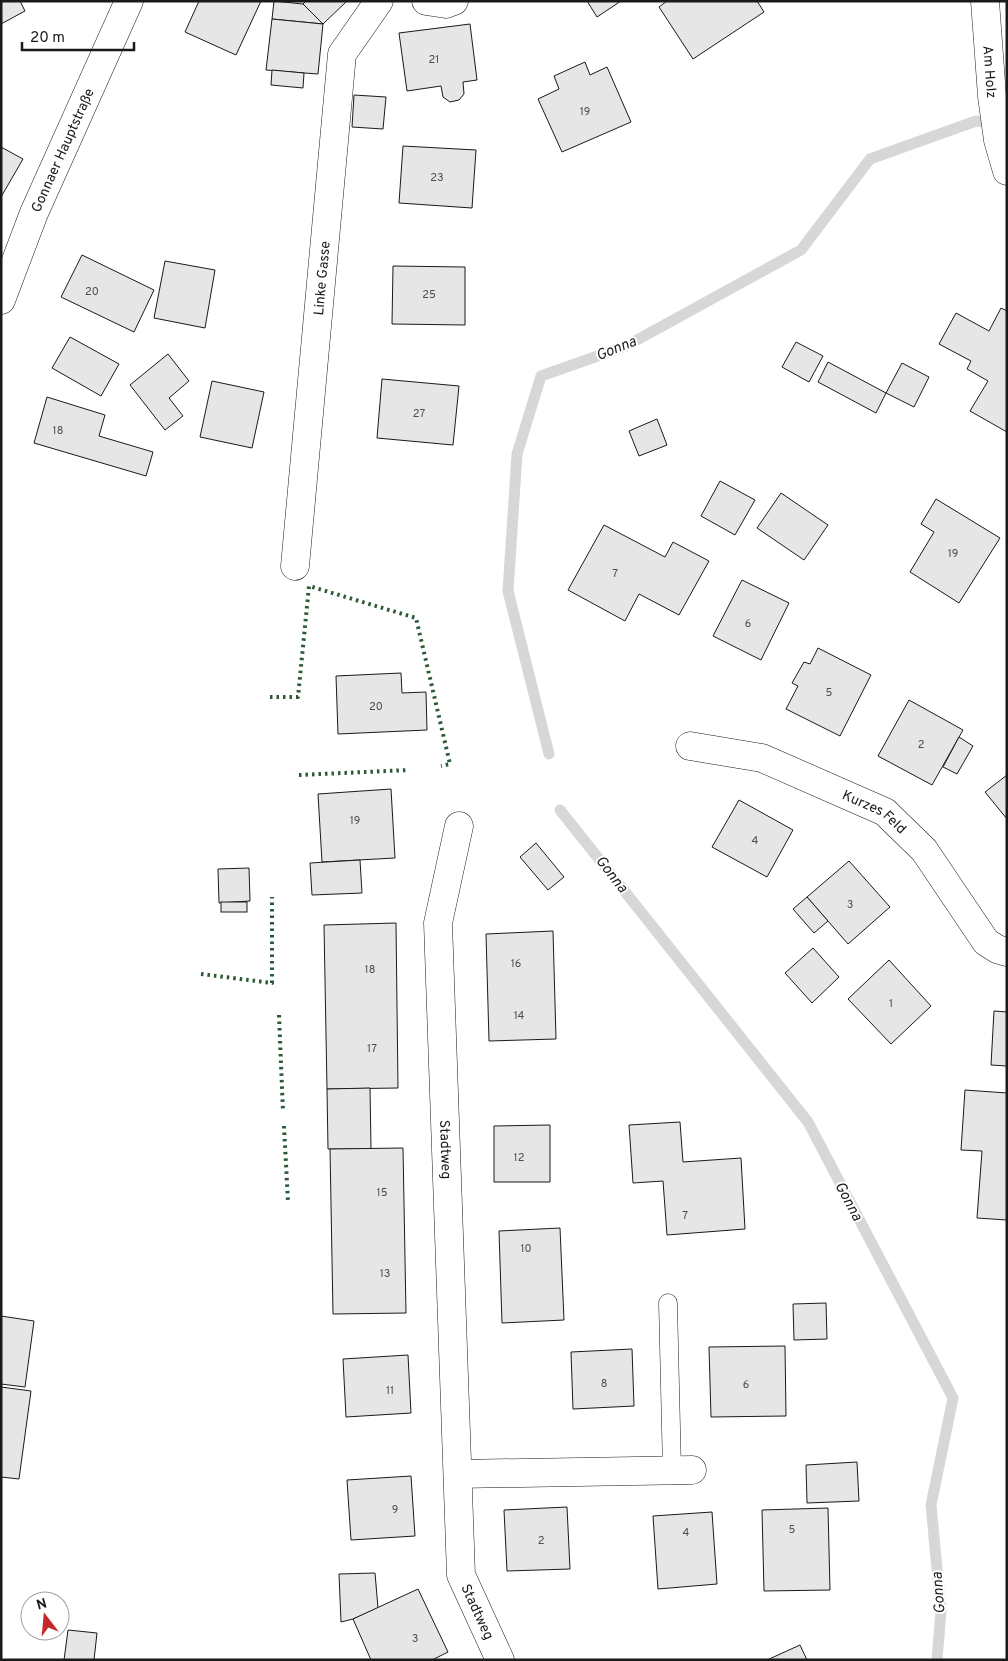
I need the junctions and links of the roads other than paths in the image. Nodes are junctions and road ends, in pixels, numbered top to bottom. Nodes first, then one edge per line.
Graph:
1 (129, 1) edge
2 (379, 1) edge
3 (426, 1) edge
4 (454, 1) edge
5 (985, 1) edge
6 (1007, 171) edge
7 (1, 300) edge
8 (294, 566) dead end
9 (690, 746) dead end
10 (459, 826) dead end
11 (1007, 952) edge
12 (668, 1303) dead end
13 (682, 1470) joint
14 (458, 1474) junction
15 (500, 1660) edge

1 - 7 street, Gonnaer Hauptstraße
2 - 8 street, Linke Gasse
3 - 4 street
5 - 6 street, Am Holz
9 - 11 street, Kurzes Feld
10 - 14 street, Stadtweg
12 - 13 lane
13 - 14 street
14 - 15 street, Stadtweg

